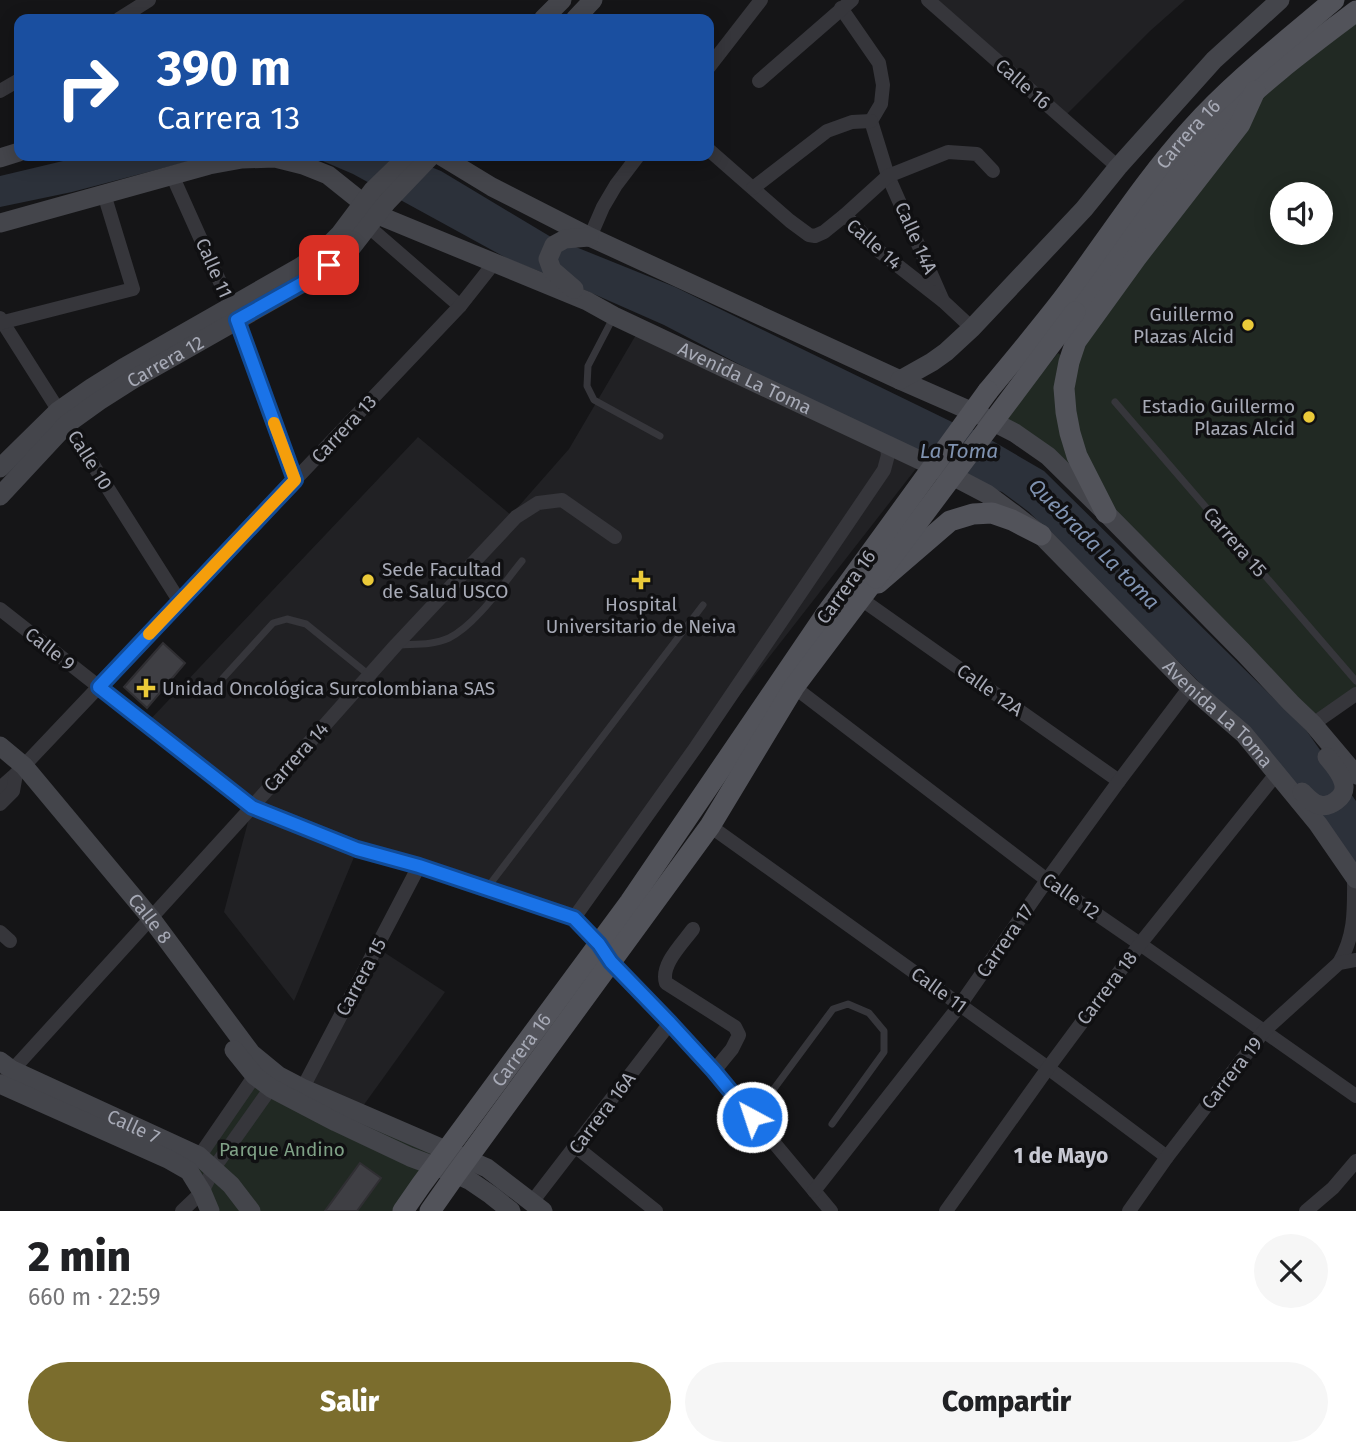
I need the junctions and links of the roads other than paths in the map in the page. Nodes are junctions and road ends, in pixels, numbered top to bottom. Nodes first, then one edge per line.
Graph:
1 (149, 0) edge
2 (593, 0) edge
3 (761, 0) edge
4 (928, 0) edge
5 (1280, 0) edge
6 (1334, 0) edge
7 (846, 4) edge
8 (1356, 11) edge
9 (127, 14) edge
10 (580, 14) edge
11 (714, 61) edge
12 (759, 81) dead end
13 (1255, 91) junction
14 (871, 121) junction
15 (714, 154) edge
16 (231, 161) edge
17 (287, 161) edge
18 (405, 161) edge
19 (427, 161) edge
20 (443, 161) edge
21 (634, 161) edge
22 (1118, 167) junction
23 (993, 171) dead end
24 (172, 175) junction
25 (888, 176) junction
26 (753, 188) junction
27 (104, 194) junction
28 (374, 208) junction
29 (845, 215) junction
30 (0, 223) edge
31 (590, 237) junction
32 (494, 263) junction
33 (587, 301) junction
34 (943, 301) junction
35 (460, 306) junction
36 (1068, 307) junction
37 (234, 314) junction
38 (614, 316) junction
39 (1, 321) edge
40 (972, 328) junction
41 (900, 380) junction
42 (1115, 402) dead end
43 (63, 418) junction
44 (660, 436) dead end
45 (886, 443) junction
46 (0, 468) edge
47 (295, 480) junction
48 (0, 496) edge
49 (1106, 513) junction
50 (1041, 535) junction
51 (615, 537) dead end
52 (522, 561) dead end
53 (862, 597) junction
54 (180, 602) junction
55 (703, 605) dead end
56 (0, 609) edge
57 (396, 645) junction
58 (369, 675) junction
59 (223, 678) dead end
60 (1356, 681) edge
61 (99, 687) junction
62 (794, 687) junction
63 (1190, 687) junction
64 (1356, 694) edge
65 (1291, 703) junction
66 (1314, 724) junction
67 (1244, 734) junction
68 (0, 746) edge
69 (0, 761) edge
70 (20, 770) junction
71 (1277, 772) junction
72 (1356, 775) edge
73 (1119, 781) junction
74 (0, 788) edge
75 (0, 804) edge
76 (252, 807) junction
77 (709, 826) junction
78 (419, 866) junction
79 (1355, 877) edge
80 (1047, 880) junction
81 (486, 888) junction
82 (574, 918) junction
83 (146, 922) junction
84 (693, 929) dead end
85 (599, 944) junction
86 (1140, 944) junction
87 (1356, 960) edge
88 (611, 962) junction
89 (1339, 963) junction
90 (960, 1005) junction
91 (670, 1023) junction
92 (1264, 1031) junction
93 (1048, 1068) junction
94 (714, 1071) junction
95 (267, 1076) junction
96 (3, 1077) edge
97 (299, 1095) junction
98 (1356, 1096) edge
99 (752, 1117) junction
100 (832, 1124) dead end
101 (576, 1147) junction
102 (1167, 1157) junction
103 (441, 1158) junction
104 (1356, 1161) edge
105 (201, 1165) junction
106 (461, 1166) junction
107 (814, 1191) junction
108 (202, 1192) junction
109 (537, 1207) edge
110 (248, 1209) edge
111 (183, 1211) edge
112 (211, 1211) edge
113 (403, 1211) edge
114 (430, 1211) edge
115 (511, 1211) edge
116 (656, 1211) edge
117 (831, 1211) edge
118 (946, 1211) edge
119 (1129, 1211) edge
120 (1306, 1211) edge

1 - 9 street
2 - 10 main road
3 - 11 street
4 - 22 street, Calle 16
5 - 22 main road
6 - 36 main road, Carrera 16
7 - 12 street
7 - 14 street
8 - 13 main road, Carrera 16
13 - 36 main road, Carrera 16
13 - 49 main road
14 - 25 street, Calle 14A
14 - 26 street
15 - 26 street, Calle 14
16 - 24 main road, Avenida La Toma
17 - 28 main road, Avenida La Toma
18 - 28 main road, Carrera 12
19 - 28 main road, Carrera 12
20 - 31 main road
21 - 31 street
22 - 40 main road
23 - 25 street
24 - 27 main road, Avenida La Toma
24 - 37 street, Calle 11
25 - 29 street
25 - 34 street, Calle 14A
26 - 29 street, Calle 14
27 - 30 main road, Avenida La Toma
27 - 39 street
28 - 32 main road, Avenida La Toma
28 - 35 street
28 - 37 main road, Carrera 12
29 - 34 street, Calle 14
31 - 33 main road
31 - 41 main road
32 - 33 main road, Avenida La Toma
32 - 35 street, Carrera 13
33 - 38 main road, Avenida La Toma
34 - 40 street, Calle 14
35 - 47 street, Carrera 13
36 - 53 main road, Carrera 16, bridge
36 - 85 main road, Carrera 16, bridge
37 - 43 main road, Carrera 12
37 - 47 street, Calle 11
38 - 44 lane
38 - 45 main road, Avenida La Toma
39 - 43 street, Calle 10
40 - 41 main road
41 - 49 main road
42 - 60 lane, Carrera 15
43 - 46 main road, Carrera 12
43 - 48 main road, Carrera 12
43 - 54 street, Calle 10
45 - 50 main road, Avenida La Toma
45 - 82 street
47 - 54 street, Carrera 13
49 - 65 main road
50 - 53 main road
50 - 63 main road, Avenida La Toma
51 - 57 street, Carrera 14
52 - 57 lane
53 - 62 main road, Carrera 16
53 - 73 street, Calle 12A
54 - 61 street, Carrera 13
55 - 81 lane
56 - 61 street, Calle 9
57 - 58 street, Carrera 14
58 - 59 lane
58 - 76 street, Carrera 14
61 - 70 street, Carrera 13
61 - 76 street, Calle 9
62 - 77 main road, Carrera 16
62 - 80 street, Calle 12
63 - 67 main road, Avenida La Toma
63 - 73 street, Carrera 17
64 - 66 street
65 - 66 main road
65 - 67 main road
66 - 72 main road
67 - 71 main road, Avenida La Toma
68 - 70 main road, Calle 8
69 - 70 main road, Calle 8
70 - 74 street, Carrera 13
70 - 75 street, Carrera 13
70 - 83 main road, Calle 8
71 - 79 main road, Avenida La Toma
71 - 86 street, Carrera 18
73 - 80 street, Carrera 17
76 - 78 street, Calle 9
76 - 83 street, Carrera 14
77 - 88 main road, Carrera 16
77 - 90 street, Calle 11
78 - 81 street, Calle 9
78 - 97 street, Carrera 15
79 - 89 street
80 - 86 street, Calle 12
80 - 90 street, Carrera 17
81 - 82 street, Calle 9
82 - 85 street, Calle 9
83 - 95 main road, Calle 8
83 - 96 street, Carrera 14
84 - 94 street
85 - 88 street, Calle 9
85 - 103 main road, Carrera 16
86 - 92 street, Calle 12
86 - 93 street, Carrera 18
87 - 89 street
88 - 91 street, Calle 9
88 - 106 main road, Carrera 16
89 - 92 street, Carrera 19
90 - 93 street, Calle 11
90 - 107 street, Carrera 17
91 - 94 street, Calle 9
91 - 101 street, Carrera 16A
92 - 98 street, Calle 12
92 - 102 street, Carrera 19
93 - 102 street, Calle 11
93 - 118 street, Carrera 18
94 - 99 street, Calle 9
95 - 97 main road, Calle 8
95 - 105 street
96 - 105 main road, Calle 7
97 - 103 main road, Calle 8
99 - 100 lane
99 - 107 street, Calle 9
101 - 109 street, Carrera 16A
101 - 116 street
102 - 119 street, Carrera 19
103 - 106 main road, Calle 8
103 - 113 main road, Carrera 16
104 - 120 street
105 - 108 main road, Calle 7
105 - 110 main road, Calle 7
106 - 109 main road
106 - 114 main road, Carrera 16
106 - 115 main road
107 - 117 street, Calle 9
108 - 111 street
108 - 112 main road, Calle 7

